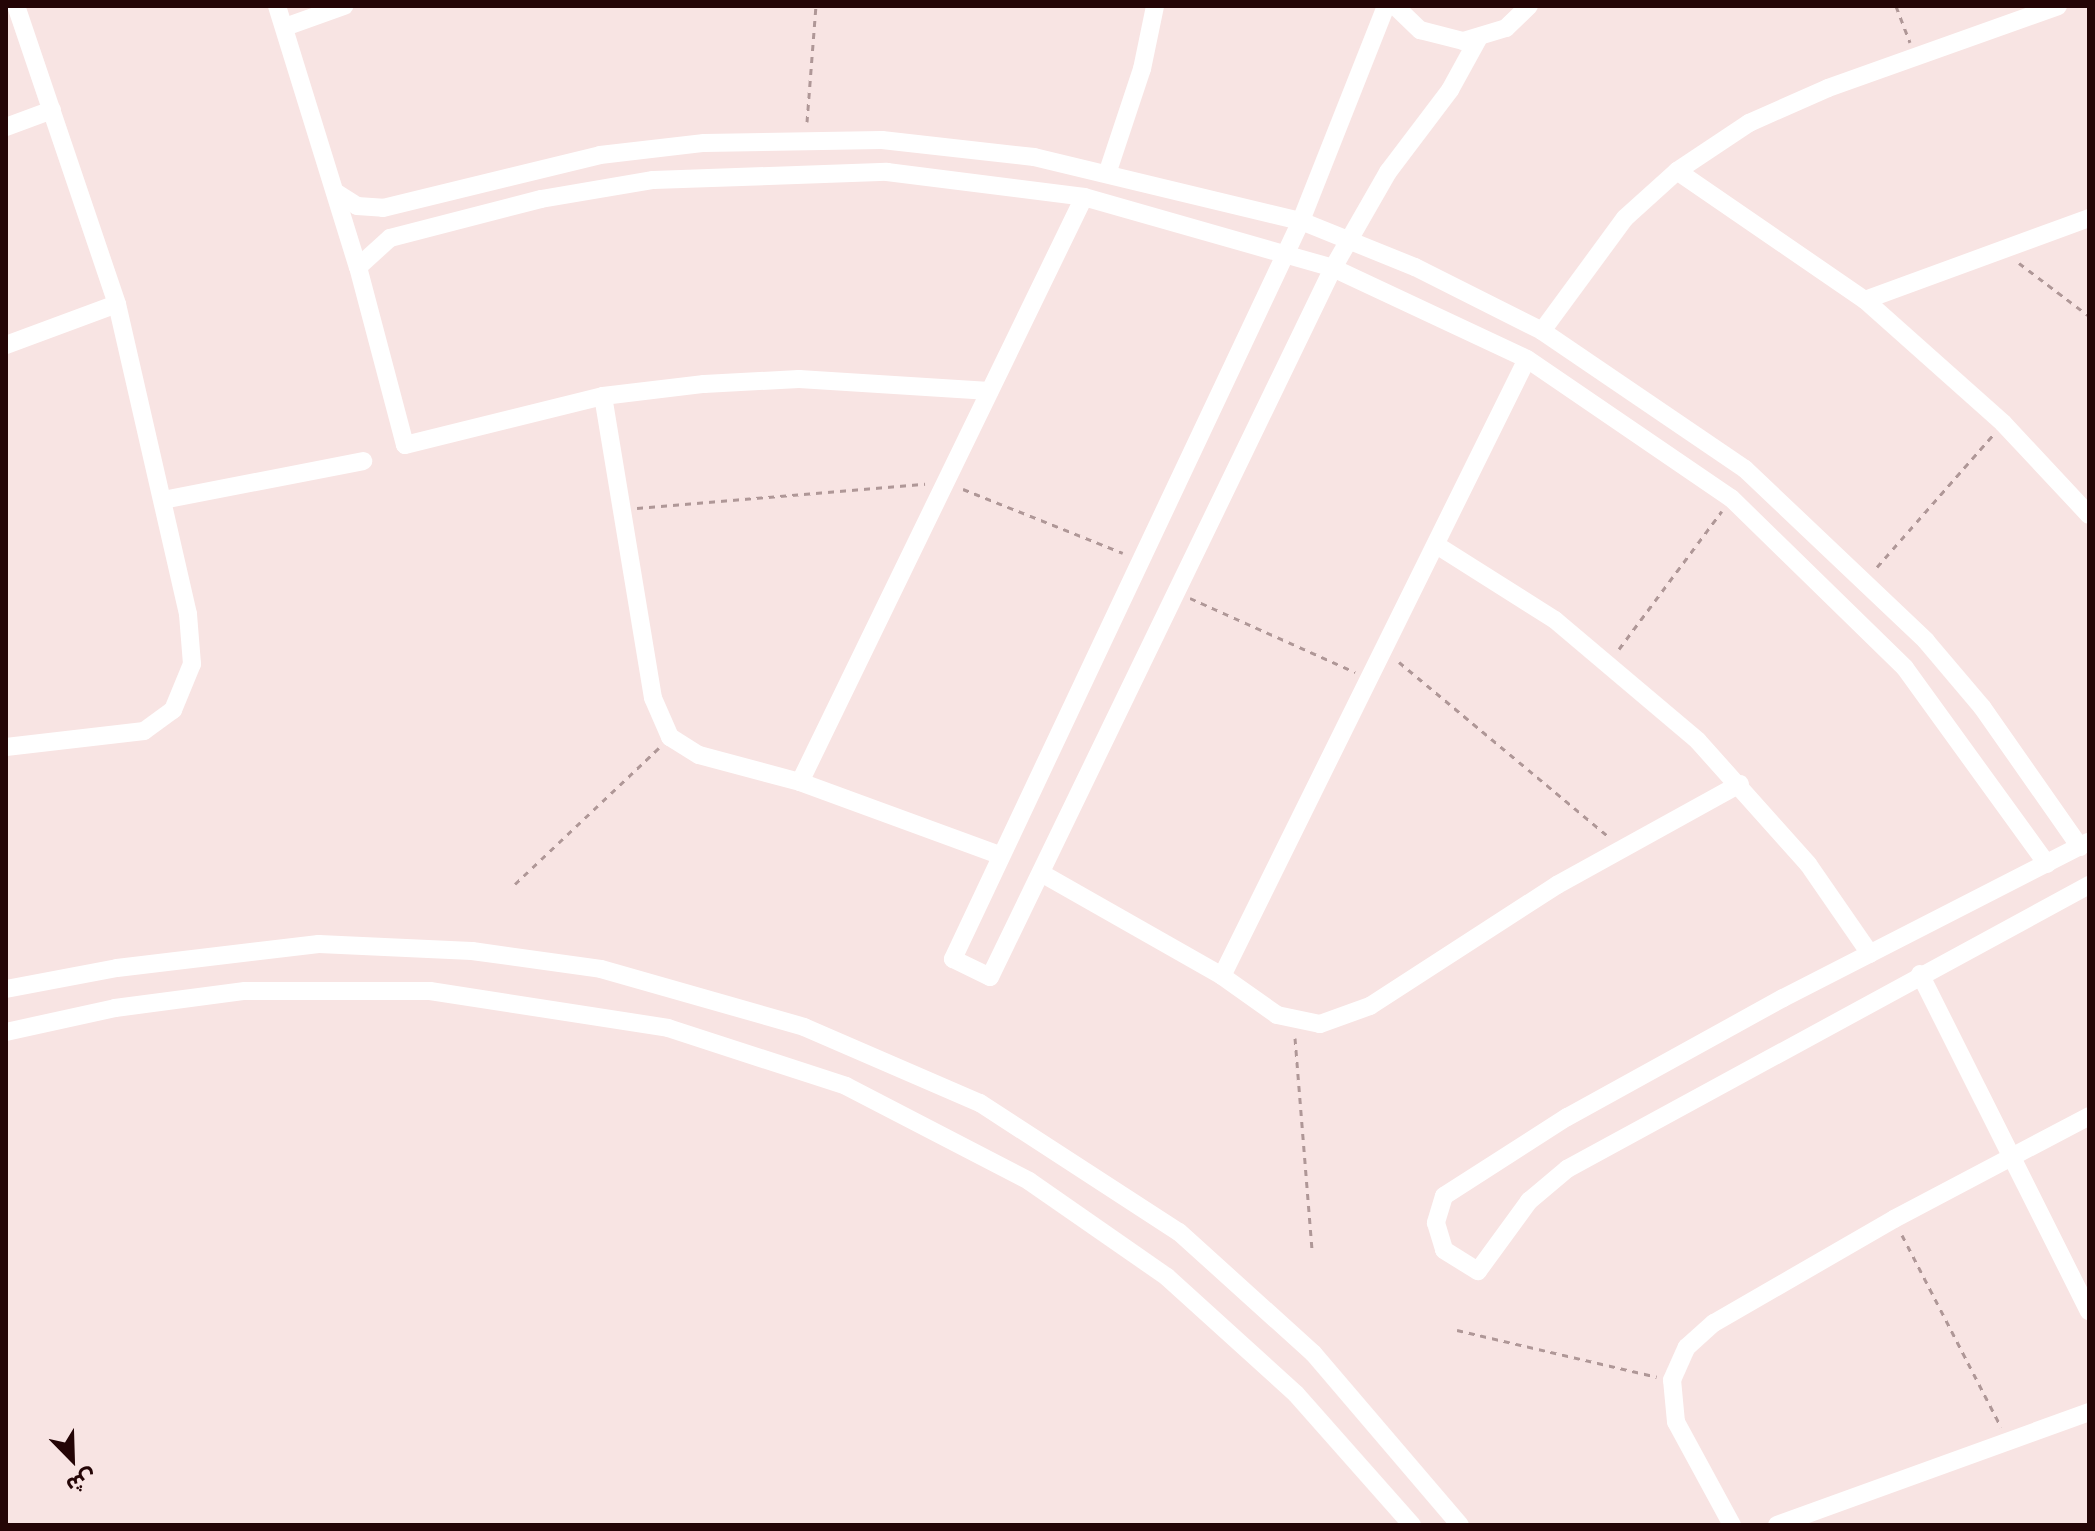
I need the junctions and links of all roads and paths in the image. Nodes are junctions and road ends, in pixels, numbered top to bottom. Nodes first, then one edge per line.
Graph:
1 (16, 6) edge
2 (277, 6) edge
3 (344, 6) edge
4 (816, 6) edge
5 (1155, 6) edge
6 (1386, 6) edge
7 (1395, 6) edge
8 (1529, 6) edge
9 (1896, 6) edge
10 (2058, 6) edge
11 (285, 27) junction
12 (1478, 39) junction
13 (1915, 57) junction
14 (52, 110) junction
15 (6, 127) edge
16 (806, 138) junction
17 (1108, 171) junction
18 (1677, 171) junction
19 (335, 192) junction
20 (431, 195) junction
21 (1084, 197) junction
22 (2089, 218) edge
23 (1301, 221) junction
24 (439, 224) junction
25 (1350, 240) junction
26 (2002, 250) junction
27 (1285, 256) junction
28 (358, 267) junction
29 (1333, 268) junction
30 (1865, 300) junction
31 (117, 304) junction
32 (2089, 316) edge
33 (1542, 331) junction
34 (6, 345) edge
35 (1527, 359) junction
36 (990, 391) junction
37 (603, 396) junction
38 (2003, 423) junction
39 (363, 461) dead end
40 (946, 482) junction
41 (1731, 498) junction
42 (163, 500) junction
43 (622, 510) junction
44 (2089, 515) edge
45 (1438, 546) junction
46 (1140, 560) junction
47 (1867, 578) junction
48 (1180, 593) junction
49 (1384, 649) junction
50 (1609, 662) junction
51 (1369, 679) junction
52 (670, 737) junction
53 (6, 747) edge
54 (800, 782) junction
55 (1740, 784) junction
56 (2084, 844) edge
57 (1622, 848) junction
58 (1000, 855) junction
59 (2047, 864) junction
60 (1041, 873) junction
61 (515, 884) dead end
62 (2089, 885) edge
63 (1870, 954) junction
64 (1920, 974) junction
65 (1222, 976) junction
66 (6, 989) edge
67 (1293, 1021) junction
68 (6, 1032) edge
69 (2089, 1116) edge
70 (2011, 1157) junction
71 (1894, 1219) junction
72 (1312, 1249) dead end
73 (2089, 1311) edge
74 (1457, 1330) dead end
75 (1672, 1380) junction
76 (2089, 1412) edge
77 (2008, 1441) junction
78 (1412, 1525) edge
79 (1460, 1525) edge
80 (1732, 1525) edge
81 (1777, 1525) edge

1 - 14 street
2 - 11 street
3 - 11 street
4 - 16 path
5 - 17 street
6 - 23 street
7 - 12 street
8 - 12 street
9 - 13 path
10 - 13 street
11 - 19 street
12 - 25 street
13 - 18 street
14 - 15 street
14 - 31 street
16 - 17 street
16 - 20 street
17 - 23 street
18 - 30 street
18 - 33 street
19 - 20 street
19 - 28 street
20 - 24 street
21 - 24 street
21 - 27 street
21 - 36 street
22 - 26 street
23 - 25 street
23 - 27 street
24 - 28 street
25 - 29 street
25 - 33 street
26 - 30 street
26 - 32 path
27 - 29 street
27 - 46 street
28 - 37 street
29 - 35 street
29 - 48 street
30 - 38 street
31 - 34 street
31 - 42 street
33 - 47 street
35 - 41 street
35 - 45 street
36 - 37 street
36 - 40 street
37 - 43 street
38 - 44 street
38 - 47 path
39 - 42 street
40 - 43 path
40 - 46 path
40 - 54 street
41 - 50 path
41 - 59 street
42 - 53 street
43 - 52 street
45 - 49 street
45 - 50 street
46 - 58 street
47 - 56 street
48 - 51 path
48 - 60 street
49 - 51 street
49 - 57 path
50 - 55 street
51 - 65 street
52 - 54 street
52 - 61 path
54 - 58 street
55 - 57 street
55 - 63 street
56 - 59 street
57 - 67 street
58 - 60 street
59 - 63 street
60 - 65 street
62 - 64 street
63 - 64 street
64 - 70 street
65 - 67 street
66 - 79 street
67 - 72 path
68 - 78 street
69 - 70 street
70 - 71 street
70 - 73 street
71 - 75 street
71 - 77 path
74 - 75 path
75 - 80 street
76 - 77 street
77 - 81 street

